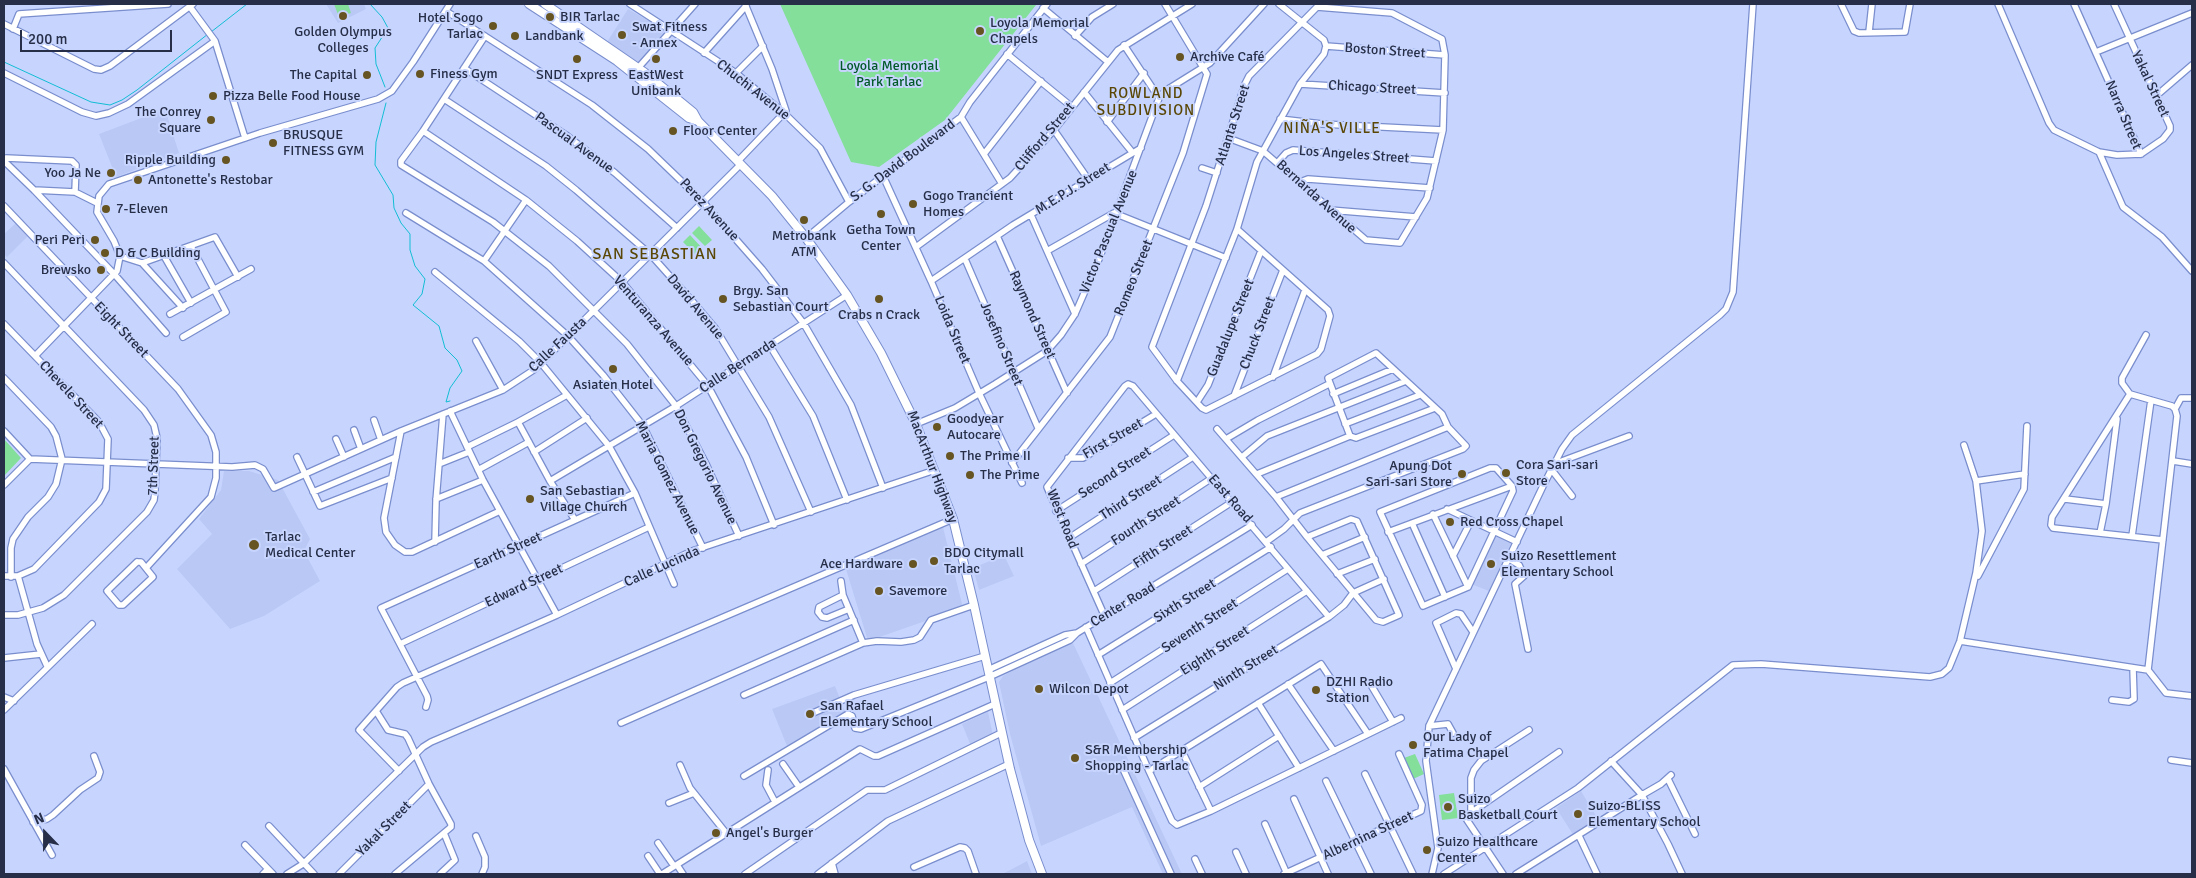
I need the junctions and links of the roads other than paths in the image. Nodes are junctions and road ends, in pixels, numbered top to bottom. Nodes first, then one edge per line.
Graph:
1 (168, 4) edge
2 (450, 4) edge
3 (530, 4) edge
4 (630, 4) edge
5 (695, 4) edge
6 (1113, 4) edge
7 (1165, 4) edge
8 (1192, 4) edge
9 (1264, 4) edge
10 (1279, 4) edge
11 (1753, 4) edge
12 (1841, 4) edge
13 (1872, 4) edge
14 (1910, 4) edge
15 (1998, 4) edge
16 (2074, 4) edge
17 (2114, 4) edge
18 (192, 5) edge
19 (549, 5) edge
20 (745, 5) edge
21 (1045, 6) edge
22 (74, 7) edge
23 (446, 11) junction
24 (2192, 13) edge
25 (1172, 15) junction
26 (1302, 22) junction
27 (4, 24) edge
28 (13, 29) junction
29 (670, 31) junction
30 (1869, 32) junction
31 (485, 36) junction
32 (1075, 36) junction
33 (2129, 38) junction
34 (214, 40) junction
35 (1124, 45) junction
36 (763, 46) junction
37 (1326, 46) junction
38 (704, 52) junction
39 (2096, 52) junction
40 (1007, 54) junction
41 (1444, 55) junction
42 (1108, 62) junction
43 (2192, 65) edge
44 (464, 68) junction
45 (638, 68) junction
46 (1203, 69) junction
47 (4, 73) edge
48 (736, 73) junction
49 (1144, 73) junction
50 (1041, 81) junction
51 (1300, 84) junction
52 (1084, 92) junction
53 (1445, 93) junction
54 (2156, 96) junction
55 (1159, 98) junction
56 (444, 99) junction
57 (1072, 106) junction
58 (784, 113) junction
59 (961, 117) junction
60 (1280, 119) junction
61 (698, 121) junction
62 (1107, 122) junction
63 (1054, 130) junction
64 (1443, 130) junction
65 (423, 131) junction
66 (244, 138) junction
67 (1228, 138) junction
68 (1141, 148) junction
69 (1263, 151) junction
70 (1132, 152) junction
71 (2099, 152) junction
72 (984, 154) junction
73 (2141, 154) junction
74 (4, 160) edge
75 (1436, 161) junction
76 (1278, 162) junction
77 (740, 163) junction
78 (1202, 168) dead end
79 (1217, 173) junction
80 (883, 176) junction
81 (1088, 179) junction
82 (1300, 182) junction
83 (1002, 184) junction
84 (1430, 188) junction
85 (34, 190) junction
86 (75, 192) junction
87 (526, 200) junction
88 (703, 202) junction
89 (849, 202) junction
90 (97, 203) junction
91 (4, 206) edge
92 (1330, 210) junction
93 (406, 213) dead end
94 (1117, 214) junction
95 (1031, 215) junction
96 (1416, 216) junction
97 (677, 228) junction
98 (1236, 228) junction
99 (1154, 230) junction
100 (504, 231) junction
101 (997, 236) junction
102 (806, 238) junction
103 (1190, 244) junction
104 (191, 246) junction
105 (916, 247) junction
106 (1047, 251) junction
107 (1261, 251) junction
108 (651, 255) junction
109 (120, 256) junction
110 (164, 256) junction
111 (1226, 258) junction
112 (965, 259) junction
113 (484, 261) junction
114 (4, 262) edge
115 (142, 263) junction
116 (252, 269) dead end
117 (1282, 270) junction
118 (2192, 271) edge
119 (434, 272) dead end
120 (115, 275) junction
121 (238, 277) junction
122 (931, 281) junction
123 (622, 283) junction
124 (215, 290) junction
125 (1305, 290) junction
126 (847, 295) junction
127 (91, 300) junction
128 (191, 303) junction
129 (183, 308) junction
130 (595, 310) junction
131 (170, 314) dead end
132 (1075, 314) junction
133 (4, 324) edge
134 (804, 324) junction
135 (64, 325) junction
136 (166, 333) dead end
137 (2146, 335) dead end
138 (568, 336) junction
139 (183, 337) dead end
140 (476, 341) dead end
141 (770, 346) junction
142 (1047, 350) junction
143 (35, 356) junction
144 (541, 363) junction
145 (739, 365) junction
146 (1393, 369) junction
147 (1012, 372) junction
148 (1273, 377) junction
149 (4, 378) edge
150 (1177, 381) junction
151 (1406, 381) junction
152 (1128, 384) joint
153 (1330, 384) junction
154 (708, 386) junction
155 (504, 390) junction
156 (1067, 393) junction
157 (979, 394) junction
158 (1333, 394) junction
159 (2130, 394) junction
160 (567, 395) junction
161 (1420, 395) junction
162 (1234, 396) junction
163 (2192, 398) edge
164 (2151, 400) junction
165 (1197, 402) junction
166 (676, 406) junction
167 (1435, 408) junction
168 (1339, 409) junction
169 (2175, 409) junction
170 (450, 411) junction
171 (443, 414) junction
172 (1156, 414) junction
173 (2118, 415) junction
174 (587, 418) junction
175 (374, 420) dead end
176 (518, 422) junction
177 (916, 424) junction
178 (1345, 424) junction
179 (643, 426) junction
180 (2027, 426) dead end
181 (1448, 427) junction
182 (1038, 428) junction
183 (1217, 429) dead end
184 (354, 430) dead end
185 (4, 431) edge
186 (401, 431) junction
187 (1174, 435) junction
188 (1350, 436) junction
189 (1629, 436) dead end
190 (336, 439) dead end
191 (1226, 439) junction
192 (381, 440) junction
193 (529, 442) junction
194 (1964, 445) dead end
195 (609, 446) junction
196 (361, 449) junction
197 (468, 450) junction
198 (534, 452) junction
199 (297, 457) dead end
200 (344, 457) junction
201 (396, 457) junction
202 (1193, 457) junction
203 (1242, 457) junction
204 (1068, 458) junction
205 (30, 459) junction
206 (62, 459) junction
207 (107, 461) junction
208 (2173, 461) junction
209 (1012, 463) junction
210 (156, 464) junction
211 (439, 464) junction
212 (2192, 464) edge
213 (216, 466) junction
214 (1553, 466) junction
215 (478, 470) junction
216 (935, 470) junction
217 (305, 474) junction
218 (1257, 474) junction
219 (2025, 474) junction
220 (392, 478) junction
221 (1212, 478) junction
222 (482, 480) junction
223 (550, 481) junction
224 (1976, 481) junction
225 (1022, 483) dead end
226 (4, 485) edge
227 (1512, 486) junction
228 (882, 488) junction
229 (313, 492) junction
230 (635, 493) junction
231 (1572, 496) dead end
232 (1276, 497) junction
233 (436, 499) junction
234 (2065, 499) junction
235 (847, 500) junction
236 (1232, 502) junction
237 (2106, 504) junction
238 (1447, 509) junction
239 (500, 511) junction
240 (1056, 511) junction
241 (811, 512) junction
242 (1433, 514) junction
243 (952, 518) junction
244 (1293, 518) junction
245 (575, 520) junction
246 (1471, 521) junction
247 (1412, 523) junction
248 (774, 525) junction
249 (1252, 525) junction
250 (649, 527) junction
251 (1388, 532) junction
252 (1494, 532) junction
253 (2100, 533) junction
254 (738, 536) junction
255 (2132, 536) junction
256 (1307, 537) junction
257 (1365, 537) junction
258 (1069, 538) junction
259 (2163, 540) junction
260 (435, 542) junction
261 (1516, 542) junction
262 (1268, 544) junction
263 (519, 546) junction
264 (703, 548) junction
265 (1980, 550) junction
266 (1991, 553) junction
267 (1322, 555) junction
268 (1453, 556) junction
269 (1375, 559) junction
270 (1509, 559) junction
271 (665, 564) junction
272 (1081, 564) junction
273 (146, 568) junction
274 (1288, 569) junction
275 (1337, 574) junction
276 (4, 576) edge
277 (11, 576) junction
278 (18, 576) junction
279 (1384, 579) junction
280 (537, 580) junction
281 (841, 581) dead end
282 (1974, 583) junction
283 (674, 584) dead end
284 (1468, 587) junction
285 (1094, 591) junction
286 (1308, 591) junction
287 (1353, 593) junction
288 (843, 595) junction
289 (1445, 597) junction
290 (974, 605) junction
291 (849, 609) junction
292 (28, 612) junction
293 (4, 615) edge
294 (557, 615) junction
295 (1105, 617) junction
296 (1329, 617) junction
297 (854, 620) junction
298 (92, 624) dead end
299 (1086, 628) junction
300 (1473, 632) junction
301 (1960, 641) junction
302 (863, 643) junction
303 (400, 644) junction
304 (1528, 649) dead end
305 (42, 654) junction
306 (1098, 655) junction
307 (985, 656) junction
308 (4, 658) edge
309 (47, 666) junction
310 (2133, 668) junction
311 (1456, 669) junction
312 (2148, 670) junction
313 (989, 674) junction
314 (416, 679) junction
315 (1110, 683) junction
316 (1288, 684) junction
317 (1371, 685) dead end
318 (744, 695) dead end
319 (2192, 696) edge
320 (4, 697) edge
321 (2112, 700) dead end
322 (14, 701) junction
323 (1258, 703) junction
324 (995, 704) junction
325 (426, 707) dead end
326 (4, 710) edge
327 (1122, 710) junction
328 (376, 711) junction
329 (813, 713) dead end
330 (1401, 718) dead end
331 (1393, 722) junction
332 (620, 723) dead end
333 (1429, 726) junction
334 (1529, 730) dead end
335 (1001, 733) junction
336 (1453, 733) dead end
337 (1368, 734) junction
338 (1279, 736) junction
339 (1134, 738) junction
340 (1182, 751) junction
341 (1334, 751) junction
342 (1559, 752) dead end
343 (1399, 754) dead end
344 (94, 756) dead end
345 (414, 756) junction
346 (2171, 760) dead end
347 (1611, 761) junction
348 (2192, 763) edge
349 (783, 764) dead end
350 (1009, 764) junction
351 (680, 765) dead end
352 (1298, 768) junction
353 (4, 769) edge
354 (768, 770) dead end
355 (399, 771) junction
356 (1124, 771) dead end
357 (1149, 772) junction
358 (1365, 774) dead end
359 (744, 776) dead end
360 (1326, 781) dead end
361 (429, 784) junction
362 (799, 787) junction
363 (1199, 787) junction
364 (694, 792) junction
365 (1642, 795) junction
366 (1294, 799) dead end
367 (775, 802) junction
368 (669, 803) dead end
369 (1211, 811) junction
370 (1470, 813) junction
371 (33, 822) junction
372 (1265, 824) dead end
373 (268, 826) dead end
374 (1390, 826) junction
375 (444, 833) junction
376 (726, 833) junction
377 (1695, 834) dead end
378 (476, 836) dead end
379 (1579, 836) junction
380 (1355, 842) junction
381 (658, 843) dead end
382 (245, 845) dead end
383 (1485, 848) junction
384 (1236, 852) dead end
385 (52, 854) dead end
386 (648, 856) dead end
387 (1321, 858) junction
388 (1195, 859) dead end
389 (303, 864) junction
390 (676, 865) junction
391 (830, 865) junction
392 (914, 867) dead end
393 (268, 869) junction
394 (263, 874) edge
395 (273, 874) edge
396 (287, 874) edge
397 (314, 874) edge
398 (339, 874) edge
399 (395, 874) edge
400 (440, 874) edge
401 (482, 874) edge
402 (661, 874) edge
403 (682, 874) edge
404 (745, 874) edge
405 (818, 874) edge
406 (831, 874) edge
407 (835, 874) edge
408 (976, 874) edge
409 (1042, 874) edge
410 (1171, 874) edge
411 (1202, 874) edge
412 (1246, 874) edge
413 (1286, 874) edge
414 (1328, 874) edge
415 (1371, 874) edge
416 (1412, 874) edge
417 (1432, 874) edge
418 (1444, 874) edge
419 (1503, 874) edge
420 (1516, 874) edge
421 (1597, 874) edge
422 (1682, 874) edge

1 - 22 street
2 - 23 street
3 - 61 highway, MacArthur Highway
4 - 29 street, Chuchi Avenue
5 - 29 street
6 - 32 street
7 - 25 street
8 - 25 street, Clifford Street
9 - 46 street
10 - 26 street
11 - 214 street
12 - 30 street
13 - 30 street
14 - 30 street
15 - 71 street, Narra Street
16 - 39 street, Narra Street
17 - 33 street, Yakal Street
18 - 28 street
18 - 34 street
19 - 45 highway, MacArthur Highway
20 - 36 street
20 - 38 street
21 - 32 street
21 - 40 street, S. G. David Boulevard
22 - 28 street
23 - 31 street, Perez Avenue
23 - 66 street
24 - 33 street
25 - 35 street, Clifford Street
25 - 46 street
26 - 37 street
26 - 41 street, Bernarda Avenue
26 - 67 street, Atlanta Street
27 - 28 street
29 - 38 street, Chuchi Avenue
29 - 45 street
31 - 44 street
31 - 88 street, Perez Avenue
32 - 42 street
33 - 39 street
33 - 54 street, Yakal Street
34 - 47 street
34 - 66 street
35 - 42 street, Clifford Street
35 - 49 street
36 - 48 street
36 - 58 street
37 - 41 street, Boston Street
37 - 51 street
38 - 48 street, Chuchi Avenue
39 - 73 street, Narra Street
40 - 50 street
40 - 59 street, S. G. David Boulevard
41 - 53 street, Bernarda Avenue
42 - 52 street, Clifford Street
43 - 54 street
44 - 56 street
44 - 97 street, Pascual Avenue
45 - 61 highway, MacArthur Highway
46 - 55 street
46 - 99 street, Romeo Street
48 - 58 street, Chuchi Avenue
49 - 55 street
49 - 62 street
50 - 57 street
50 - 72 street
51 - 53 street, Chicago Street
51 - 60 street
52 - 57 street, Clifford Street
52 - 62 street
53 - 64 street, Bernarda Avenue
54 - 73 street, Yakal Street
55 - 68 street, Victor Pascual Avenue
56 - 65 street
56 - 108 street, David Avenue
57 - 63 street, Clifford Street
58 - 77 street, Calle Fausta
58 - 89 street, Chuchi Avenue
59 - 72 street
59 - 80 street, S. G. David Boulevard
60 - 64 street
60 - 69 street
61 - 77 highway, MacArthur Highway
62 - 70 street
63 - 81 street
63 - 83 street, Clifford Street
64 - 75 street, Bernarda Avenue
65 - 87 street, Venturanza Avenue
65 - 100 street, Don Gregorio Avenue
66 - 90 street
67 - 69 street, Bernarda Avenue
67 - 79 street, Atlanta Street
68 - 70 street, M.E.P.J. Street
68 - 94 street, Victor Pascual Avenue
69 - 76 street, Bernarda Avenue
69 - 98 street
70 - 81 street, M.E.P.J. Street
71 - 73 street, Narra Street
71 - 118 street
72 - 83 street
74 - 85 street
74 - 86 street
75 - 76 street, Los Angeles Street
75 - 84 street, Bernarda Avenue
76 - 82 street, Bernarda Avenue
77 - 88 street, Calle Fausta
77 - 102 highway, MacArthur Highway
78 - 79 street
79 - 103 street, Atlanta Street
80 - 89 street, S. G. David Boulevard
80 - 105 street, Loida Street
81 - 95 street, M.E.P.J. Street
82 - 84 street
82 - 92 street, Bernarda Avenue
83 - 105 street, Clifford Street
84 - 96 street, Bernarda Avenue
85 - 86 street
85 - 120 street
86 - 90 street
87 - 100 street
87 - 123 street, Venturanza Avenue
88 - 97 street, Calle Fausta
88 - 134 street, Perez Avenue
89 - 102 street, S. G. David Boulevard
90 - 109 street
91 - 127 street, Eight Street
92 - 96 street
92 - 96 street, Bernarda Avenue
93 - 113 street, Maria Gomez Avenue
94 - 99 street
94 - 106 street
94 - 132 street, Victor Pascual Avenue
95 - 101 street, M.E.P.J. Street
95 - 106 street
97 - 108 street, Calle Fausta
98 - 107 street
98 - 111 street
99 - 103 street
99 - 156 street, Romeo Street
100 - 113 street
100 - 130 street, Don Gregorio Avenue
101 - 112 street, M.E.P.J. Street
101 - 142 street, Raymond Street
102 - 126 highway, MacArthur Highway
103 - 111 street
103 - 150 street, Atlanta Street
104 - 110 street
104 - 121 street
104 - 124 street
105 - 122 street, Loida Street
106 - 132 street
107 - 117 street
107 - 165 street, Guadalupe Street
108 - 123 street, Calle Fausta
108 - 145 street, David Avenue
109 - 115 street
109 - 120 street
110 - 115 street
110 - 128 street
111 - 150 street
112 - 122 street, M.E.P.J. Street
112 - 147 street, Josefino Street
113 - 138 street, Maria Gomez Avenue
114 - 135 street, 7th Street
115 - 129 street
116 - 121 street
117 - 125 street
117 - 162 street, Chuck Street
119 - 144 street
120 - 127 street
120 - 136 street
121 - 124 street
122 - 157 street, Loida Street
123 - 130 street, Calle Fausta
123 - 154 street, Venturanza Avenue
124 - 128 street
124 - 139 street
125 - 148 street
125 - 148 street
126 - 134 street, Calle Bernarda
126 - 177 highway, MacArthur Highway
127 - 135 street
127 - 213 street, Eight Street
128 - 129 street
129 - 131 street
130 - 138 street, Calle Fausta
130 - 166 street, Don Gregorio Avenue
132 - 142 street, Victor Pascual Avenue
133 - 143 street, Chevele Street
134 - 141 street, Calle Bernarda
134 - 228 street, Perez Avenue
135 - 143 street
135 - 210 street, 7th Street
137 - 159 street
138 - 144 street, Calle Fausta
138 - 179 street, Maria Gomez Avenue
140 - 155 street
141 - 145 street, Calle Bernarda
141 - 235 street
142 - 147 street, Victor Pascual Avenue
142 - 156 street, Raymond Street
143 - 207 street, Chevele Street
144 - 155 street, Calle Fausta
144 - 160 street
145 - 154 street, Calle Bernarda
145 - 241 street, David Avenue
146 - 151 street
146 - 153 street
146 - 158 street
147 - 157 street, Victor Pascual Avenue
147 - 182 street, Josefino Street
148 - 162 street
149 - 206 street
150 - 165 street
151 - 161 street
151 - 168 street
152 - 172 street, East Road
152 - 204 street, West Road
153 - 158 street
153 - 191 street
154 - 166 street, Calle Bernarda
154 - 248 street, Venturanza Avenue
155 - 170 street, Calle Fausta
156 - 182 street, Romeo Street
157 - 177 street, Victor Pascual Avenue
157 - 209 street, Loida Street
158 - 168 street
159 - 164 street
159 - 173 street
160 - 174 street
160 - 176 street
161 - 167 street
161 - 178 street
162 - 165 street
163 - 169 street
164 - 169 street
164 - 255 street
166 - 179 street, Calle Bernarda
166 - 254 street, Don Gregorio Avenue
167 - 181 street
167 - 188 street
168 - 178 street
168 - 203 street
169 - 208 street
170 - 171 street, Calle Fausta
170 - 197 street
171 - 186 street, Calle Fausta
171 - 211 street
172 - 187 street, East Road
172 - 204 street, First Street
173 - 234 street
173 - 237 street
174 - 195 street
174 - 198 street
175 - 192 street
176 - 193 street
176 - 197 street
177 - 216 highway, MacArthur Highway
178 - 188 street
179 - 195 street, Calle Bernarda
179 - 264 street, Maria Gomez Avenue
180 - 219 street
181 - 232 street
181 - 244 street, Sixth Street
182 - 209 street, Romeo Street
183 - 191 street
184 - 196 street
185 - 205 street
186 - 192 street, Calle Fausta
186 - 201 street
187 - 202 street, East Road
187 - 240 street, Second Street
188 - 218 street
189 - 214 street
190 - 200 street
191 - 203 street
192 - 196 street, Calle Fausta
193 - 198 street
193 - 215 street
194 - 224 street
195 - 223 street, Calle Bernarda
195 - 230 street
196 - 200 street, Calle Fausta
197 - 211 street
197 - 215 street
198 - 223 street
199 - 217 street
200 - 217 street, Calle Fausta
201 - 220 street
201 - 229 street
202 - 221 street, East Road
202 - 258 street, Third Street
203 - 218 street
204 - 240 street, West Road
205 - 206 street
205 - 226 street
206 - 207 street
206 - 277 street
207 - 210 street
207 - 278 street, Chevele Street
208 - 212 street
208 - 259 street
209 - 225 street, Loida Street
210 - 213 street
210 - 292 street, 7th Street
211 - 233 street
213 - 217 street, Calle Fausta
213 - 273 street, Eight Street
214 - 231 street
214 - 261 street
215 - 222 street
216 - 228 street, Calle Lucinda
216 - 243 highway, MacArthur Highway
217 - 229 street
218 - 232 street
219 - 224 street
219 - 266 street
220 - 229 street
220 - 260 street
221 - 236 street, East Road
221 - 272 street, Fourth Street
222 - 233 street
222 - 239 street
223 - 245 street
224 - 265 street
227 - 238 street
227 - 251 street
227 - 252 street
228 - 235 street, Calle Lucinda
230 - 245 street, Earth Street
230 - 250 street
232 - 244 street
233 - 260 street
234 - 237 street
234 - 253 street
235 - 241 street, Calle Lucinda
236 - 249 street, East Road
236 - 285 street, Fifth Street
237 - 253 street
238 - 242 street
238 - 246 street
239 - 260 street
239 - 263 street
240 - 258 street, West Road
241 - 248 street, Calle Lucinda
242 - 247 street
242 - 268 street
243 - 290 highway, MacArthur Highway
243 - 345 street
244 - 256 street
244 - 262 street, Sixth Street
245 - 263 street, Earth Street
246 - 252 street
246 - 268 street
247 - 251 street
247 - 289 street
248 - 254 street, Calle Lucinda
249 - 262 street, East Road
249 - 295 street, Center Road
250 - 271 street
250 - 280 street, Edward Street
251 - 289 street
252 - 261 street
252 - 284 street
253 - 255 street
254 - 264 street, Calle Lucinda
255 - 259 street
256 - 257 street
256 - 267 street
257 - 267 street
257 - 269 street
258 - 272 street, West Road
259 - 312 street
261 - 270 street
262 - 274 street, East Road
262 - 306 street, Sixth Street
263 - 280 street
263 - 303 street, Earth Street
264 - 271 street, Calle Lucinda
265 - 266 street
265 - 282 street
266 - 282 street
267 - 275 street
268 - 284 street
269 - 275 street
269 - 279 street
270 - 300 street
270 - 304 street
271 - 283 street
271 - 294 street, Calle Lucinda
272 - 285 street, West Road
273 - 273 street
274 - 286 street, East Road
274 - 315 street, Seventh Street
275 - 287 street
276 - 277 street
277 - 278 street
278 - 292 street
279 - 287 street
279 - 287 street
280 - 294 street
280 - 303 street, Edward Street
281 - 288 street
282 - 301 street
284 - 289 street
285 - 295 street, West Road
286 - 296 street, East Road
286 - 327 street, Eighth Street
287 - 296 street, Ninth Street
288 - 291 street
288 - 291 street
290 - 302 street
290 - 307 highway, MacArthur Highway
291 - 297 street
292 - 293 street, 7th Street
292 - 305 street
294 - 314 street, Calle Lucinda
295 - 299 street, Center Road
296 - 339 street, Ninth Street
297 - 302 street
297 - 332 street
298 - 309 street
299 - 306 street
299 - 313 street, Center Road
300 - 311 street
300 - 311 street
301 - 310 street
301 - 347 street
302 - 318 street
303 - 314 street
305 - 308 street
305 - 309 street
306 - 315 street
307 - 313 highway, MacArthur Highway
307 - 329 street
309 - 322 street
310 - 312 street
310 - 321 street
311 - 333 street
312 - 319 street
313 - 324 highway, MacArthur Highway
313 - 359 street, Center Road
314 - 325 street
314 - 328 street, Calle Lucinda
315 - 327 street
316 - 323 street
316 - 337 street
316 - 341 street
317 - 331 street
320 - 322 street
322 - 326 street
323 - 338 street
323 - 340 street
324 - 335 highway, MacArthur Highway
324 - 362 street
327 - 339 street
328 - 345 street
328 - 355 street
330 - 331 street
331 - 337 street
333 - 336 street
333 - 417 street
334 - 370 street
335 - 350 highway, MacArthur Highway
335 - 404 street
337 - 341 street
338 - 352 street
338 - 363 street
339 - 357 street
340 - 357 street
340 - 363 street
341 - 352 street
342 - 370 street
343 - 374 street, Albernina Street
344 - 371 street
345 - 355 street
345 - 361 street
346 - 348 street
347 - 365 street
347 - 383 street
349 - 362 street
350 - 391 street
350 - 409 highway, MacArthur Highway
351 - 364 street
352 - 369 street
353 - 371 street
354 - 367 street
355 - 389 street
356 - 410 street
357 - 369 street
358 - 374 street
360 - 380 street
361 - 375 street
361 - 398 street, Yakal Street
362 - 367 street
363 - 369 street
364 - 368 street
364 - 376 street
365 - 377 street
365 - 379 street
365 - 422 street
366 - 387 street
367 - 376 street
370 - 383 street
371 - 385 street
372 - 413 street
373 - 389 street
374 - 380 street, Albernina Street
374 - 416 street
375 - 399 street
375 - 400 street
376 - 390 street
378 - 401 street
379 - 420 street
379 - 421 street
380 - 387 street, Albernina Street
380 - 415 street
381 - 390 street
382 - 393 street
383 - 418 street
383 - 419 street
384 - 412 street
386 - 402 street
387 - 413 street, Albernina Street
387 - 414 street
388 - 411 street
389 - 396 street
389 - 397 street
390 - 402 street
390 - 403 street
391 - 405 street
391 - 406 street
391 - 407 street
392 - 408 street
393 - 394 street
393 - 395 street

